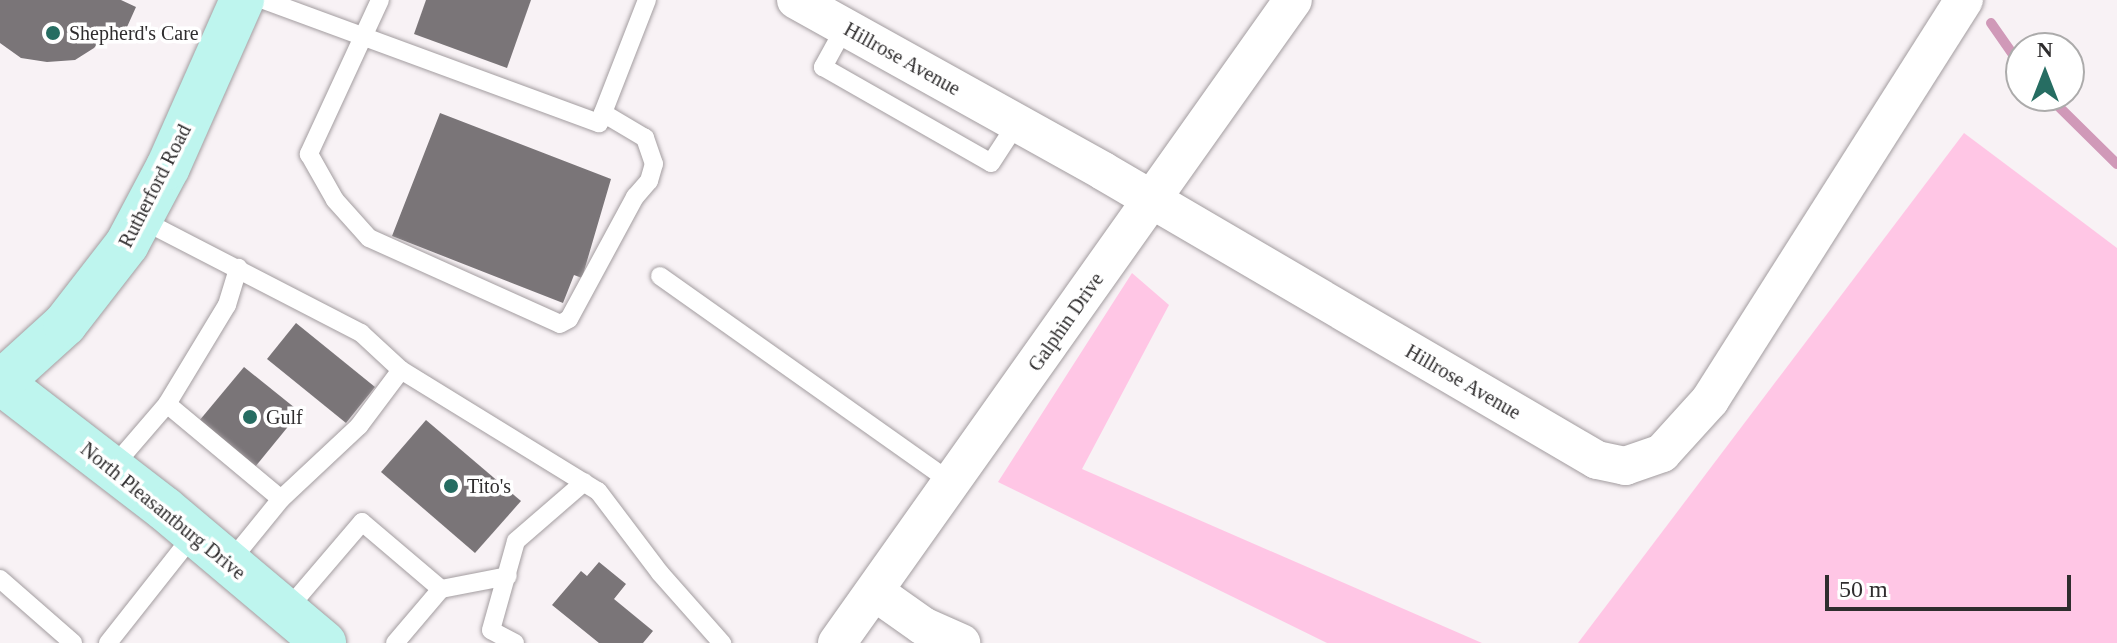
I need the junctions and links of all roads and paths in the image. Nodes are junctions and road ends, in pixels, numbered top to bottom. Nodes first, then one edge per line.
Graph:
1 (242, 0) edge
2 (264, 0) edge
3 (380, 0) edge
4 (647, 0) edge
5 (796, 0) edge
6 (1293, 0) edge
7 (1964, 0) edge
8 (364, 37) junction
9 (603, 113) junction
10 (1151, 201) junction
11 (140, 219) junction
12 (238, 268) junction
13 (660, 276) dead end
14 (401, 370) junction
15 (0, 382) edge
16 (167, 404) junction
17 (112, 468) junction
18 (584, 482) junction
19 (952, 483) junction
20 (281, 499) junction
21 (194, 534) junction
22 (229, 563) junction
23 (508, 576) junction
24 (0, 579) edge
25 (441, 589) junction
26 (875, 592) junction
27 (286, 611) junction
28 (73, 643) edge
29 (108, 643) edge
30 (324, 643) edge
31 (395, 643) edge
32 (515, 643) edge
33 (722, 643) edge
34 (837, 643) edge
35 (961, 643) edge

1 - 11 street, Rutherford Road
2 - 8 lane
3 - 8 lane
4 - 9 lane
5 - 10 street, Hillrose Avenue
6 - 10 street, Galphin Drive
7 - 10 street, Hillrose Avenue
8 - 9 lane
8 - 9 lane
10 - 19 street, Galphin Drive
11 - 12 lane
11 - 15 street, Rutherford Road
12 - 14 lane
12 - 16 lane
13 - 19 lane
14 - 18 lane
14 - 20 lane
15 - 17 street, North Pleasantburg Drive
16 - 17 lane
16 - 20 lane
17 - 21 street, North Pleasantburg Drive
18 - 23 lane
18 - 33 lane
19 - 26 street, Galphin Drive
20 - 22 lane
21 - 22 street, North Pleasantburg Drive
21 - 29 lane
22 - 27 street, North Pleasantburg Drive
23 - 25 lane
23 - 32 lane
24 - 28 lane
25 - 27 lane
25 - 31 lane
26 - 34 street, Galphin Drive
26 - 35 street
27 - 30 street, North Pleasantburg Drive

